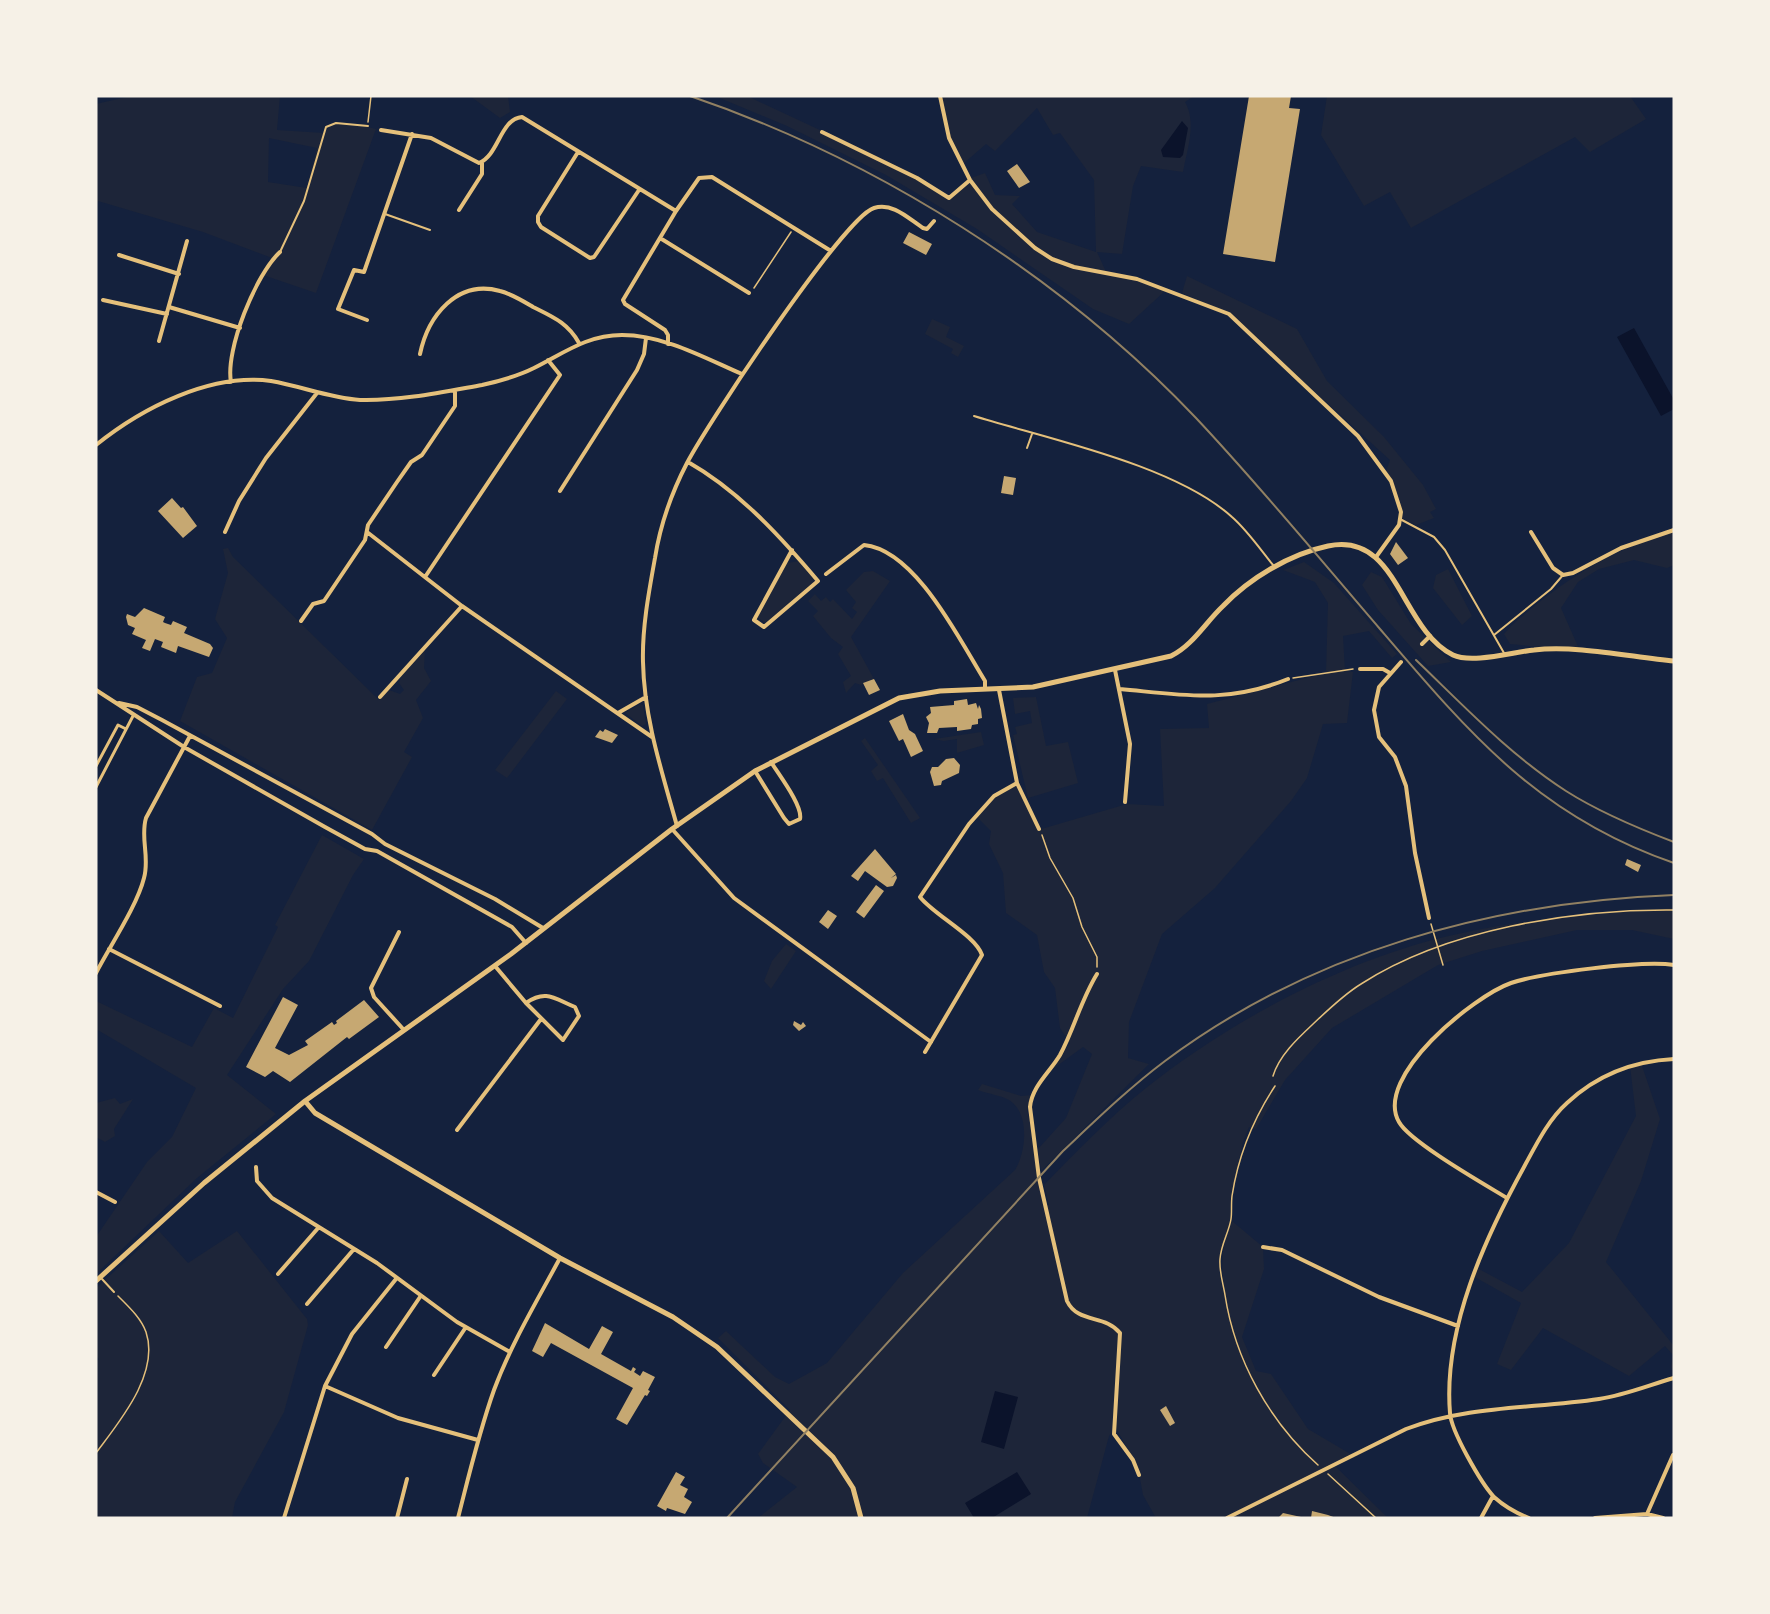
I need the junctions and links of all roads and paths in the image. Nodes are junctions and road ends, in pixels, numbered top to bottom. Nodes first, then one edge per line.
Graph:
1 (371, 96) edge
2 (940, 96) edge
3 (368, 126) junction
4 (381, 130) joint
5 (822, 132) dead end
6 (412, 134) junction
7 (578, 152) junction
8 (482, 162) junction
9 (970, 180) junction
10 (639, 190) junction
11 (459, 210) dead end
12 (676, 211) junction
13 (385, 214) junction
14 (934, 221) dead end
15 (794, 228) junction
16 (430, 230) dead end
17 (660, 238) junction
18 (187, 241) dead end
19 (831, 251) junction
20 (280, 252) joint
21 (118, 255) dead end
22 (179, 274) junction
23 (749, 293) joint
24 (103, 300) dead end
25 (169, 307) junction
26 (167, 315) junction
27 (367, 320) dead end
28 (240, 328) junction
29 (646, 338) junction
30 (159, 341) dead end
31 (579, 343) junction
32 (668, 344) junction
33 (420, 354) dead end
34 (548, 360) junction
35 (742, 374) junction
36 (231, 382) junction
37 (455, 390) junction
38 (317, 393) junction
39 (974, 416) dead end
40 (1032, 434) junction
41 (96, 445) edge
42 (1027, 448) dead end
43 (688, 462) junction
44 (560, 491) dead end
45 (1401, 519) junction
46 (1674, 530) edge
47 (225, 532) dead end
48 (367, 532) junction
49 (1532, 532) dead end
50 (792, 550) junction
51 (1376, 557) junction
52 (1275, 567) junction
53 (826, 574) joint
54 (1563, 575) junction
55 (425, 577) junction
56 (818, 581) junction
57 (462, 606) junction
58 (302, 621) dead end
59 (1494, 635) junction
60 (1430, 636) junction
61 (1422, 644) dead end
62 (1504, 654) junction
63 (1674, 661) edge
64 (1401, 662) dead end
65 (1360, 669) joint
66 (1115, 670) junction
67 (1390, 673) junction
68 (1291, 679) joint
69 (1120, 689) junction
70 (96, 690) edge
71 (985, 690) junction
72 (999, 690) junction
73 (380, 697) dead end
74 (646, 697) junction
75 (116, 702) junction
76 (618, 713) junction
77 (133, 716) junction
78 (126, 729) junction
79 (190, 736) junction
80 (653, 737) junction
81 (184, 747) junction
82 (771, 762) junction
83 (96, 765) edge
84 (755, 771) junction
85 (1017, 783) junction
86 (96, 787) edge
87 (1125, 802) dead end
88 (675, 827) junction
89 (1039, 829) joint
90 (1674, 909) edge
91 (1429, 918) joint
92 (543, 928) junction
93 (399, 932) dead end
94 (525, 943) junction
95 (108, 949) junction
96 (1443, 964) dead end
97 (1674, 965) edge
98 (495, 966) junction
99 (96, 973) edge
100 (1097, 974) joint
101 (526, 1003) junction
102 (220, 1006) dead end
103 (541, 1019) junction
104 (404, 1030) junction
105 (931, 1042) junction
106 (925, 1052) dead end
107 (1674, 1059) edge
108 (1273, 1076) dead end
109 (1275, 1086) dead end
110 (305, 1101) junction
111 (457, 1130) dead end
112 (256, 1167) dead end
113 (96, 1192) edge
114 (1507, 1198) junction
115 (115, 1202) dead end
116 (319, 1227) junction
117 (1263, 1247) dead end
118 (354, 1249) junction
119 (560, 1258) junction
120 (278, 1274) dead end
121 (98, 1279) edge
122 (396, 1279) junction
123 (114, 1292) joint
124 (420, 1297) junction
125 (307, 1304) dead end
126 (1458, 1326) junction
127 (466, 1327) junction
128 (386, 1347) dead end
129 (510, 1353) junction
130 (434, 1375) dead end
131 (1674, 1378) edge
132 (325, 1386) junction
133 (1450, 1414) junction
134 (477, 1440) junction
135 (96, 1453) edge
136 (1673, 1455) edge
137 (1316, 1463) dead end
138 (1139, 1475) dead end
139 (1332, 1478) dead end
140 (407, 1479) dead end
141 (1493, 1496) junction
142 (1647, 1514) junction
143 (284, 1518) edge
144 (397, 1518) edge
145 (458, 1518) edge
146 (861, 1518) edge
147 (1227, 1518) edge
148 (1376, 1518) edge
149 (1480, 1518) edge
150 (1529, 1518) edge
151 (1595, 1518) edge
152 (1661, 1518) edge

1 - 3 path
2 - 9 street
3 - 4 path
3 - 20 lane
4 - 6 street
5 - 9 street
6 - 8 street
6 - 13 street
7 - 8 street
7 - 10 street
7 - 10 street
8 - 11 street
9 - 45 street
10 - 12 street
12 - 15 street
12 - 17 street
13 - 16 lane
13 - 27 street
14 - 19 street
15 - 19 street
15 - 23 path
17 - 23 street
17 - 32 street
18 - 22 street
19 - 35 street
20 - 28 street
21 - 22 street
22 - 25 street
24 - 26 street
25 - 26 street
25 - 28 street
26 - 30 street
28 - 36 street
29 - 31 street
29 - 32 street
29 - 44 street
31 - 33 street
31 - 34 street
32 - 35 street
34 - 37 street
34 - 55 street
35 - 43 street
36 - 38 street
36 - 41 street
37 - 38 street
37 - 48 street
38 - 47 street
39 - 40 lane
40 - 42 lane
40 - 52 lane
43 - 50 street
43 - 74 street
45 - 51 street
45 - 59 lane
46 - 54 street
48 - 55 street
48 - 58 street
49 - 54 street
50 - 56 street
50 - 56 street
51 - 52 street
51 - 60 street
52 - 66 street
53 - 56 lane
53 - 71 street
54 - 59 lane
55 - 57 street
57 - 73 street
57 - 76 street
59 - 62 lane
60 - 61 street
60 - 62 street
62 - 63 street
64 - 67 street
65 - 67 street
65 - 68 path
66 - 69 street
66 - 72 street
67 - 91 street
68 - 69 street
69 - 87 street
70 - 75 street
71 - 72 street
71 - 82 street
72 - 85 street
74 - 76 street
74 - 80 street
75 - 77 street
75 - 79 street
76 - 80 street
77 - 78 street
77 - 81 street
78 - 83 street
78 - 86 street
79 - 81 street
79 - 92 street
80 - 88 street
81 - 94 street
81 - 95 street
82 - 84 street
82 - 84 street
84 - 88 street
85 - 89 street
85 - 105 street
88 - 92 street
88 - 105 street
89 - 100 path
90 - 108 path
91 - 96 path
92 - 94 street
93 - 104 street
94 - 98 street
95 - 99 street
95 - 102 street
97 - 114 street
98 - 101 street
98 - 104 street
100 - 138 street
101 - 103 street
101 - 103 street
103 - 111 street
104 - 110 street
105 - 106 street
107 - 114 street
109 - 137 path
110 - 119 street
110 - 121 street
112 - 116 street
113 - 115 street
114 - 126 street
116 - 118 street
116 - 120 street
117 - 126 street
118 - 122 street
118 - 125 street
119 - 129 street
119 - 146 street
121 - 123 lane
122 - 124 street
122 - 132 street
123 - 135 path
124 - 127 street
124 - 128 street
126 - 133 street
127 - 129 street
127 - 130 street
129 - 134 street
131 - 133 street
132 - 134 street
132 - 143 street
133 - 141 street
133 - 147 street
134 - 145 street
136 - 142 street
139 - 148 path
140 - 144 street
141 - 149 street
141 - 150 street
142 - 151 street
142 - 152 street

